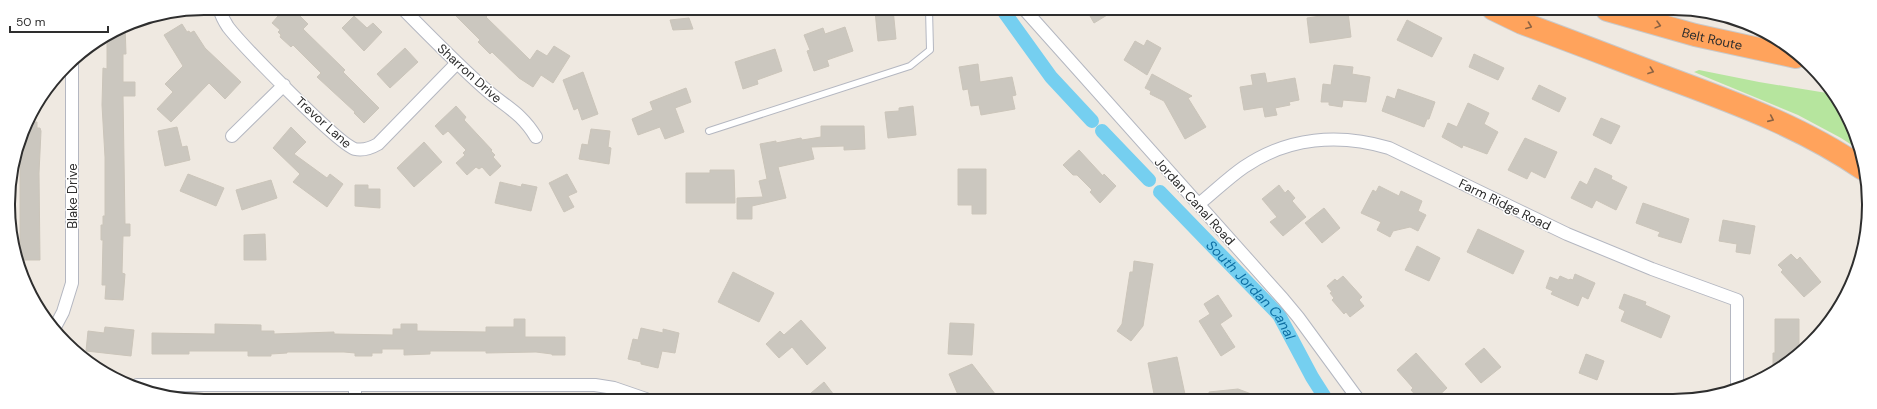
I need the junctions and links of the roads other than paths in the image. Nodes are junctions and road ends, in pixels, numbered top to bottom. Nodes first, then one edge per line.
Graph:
1 (222, 15) edge
2 (409, 15) edge
3 (929, 15) edge
4 (1029, 15) edge
5 (1504, 15) edge
6 (1625, 15) edge
7 (1790, 56) edge
8 (457, 63) junction
9 (72, 70) edge
10 (284, 85) junction
11 (709, 131) dead end
12 (232, 136) dead end
13 (536, 138) dead end
14 (1858, 166) edge
15 (1199, 204) junction
16 (57, 323) edge
17 (1737, 383) edge
18 (147, 385) edge
19 (355, 386) junction
20 (355, 394) edge
21 (631, 394) edge
22 (1354, 394) edge

1 - 10 street, Trevor Lane
2 - 8 street, Sharron Drive
3 - 11 lane
4 - 15 street, Jordan Canal Road
5 -> 14 highway
6 -> 7 highway, Belt Route
8 - 10 street, Trevor Lane
8 - 13 street, Sharron Drive
9 - 16 street, Blake Drive
10 - 12 street
15 - 17 street, Farm Ridge Road
15 - 22 street, Jordan Canal Road
18 - 19 street
19 - 20 street
19 - 21 street

